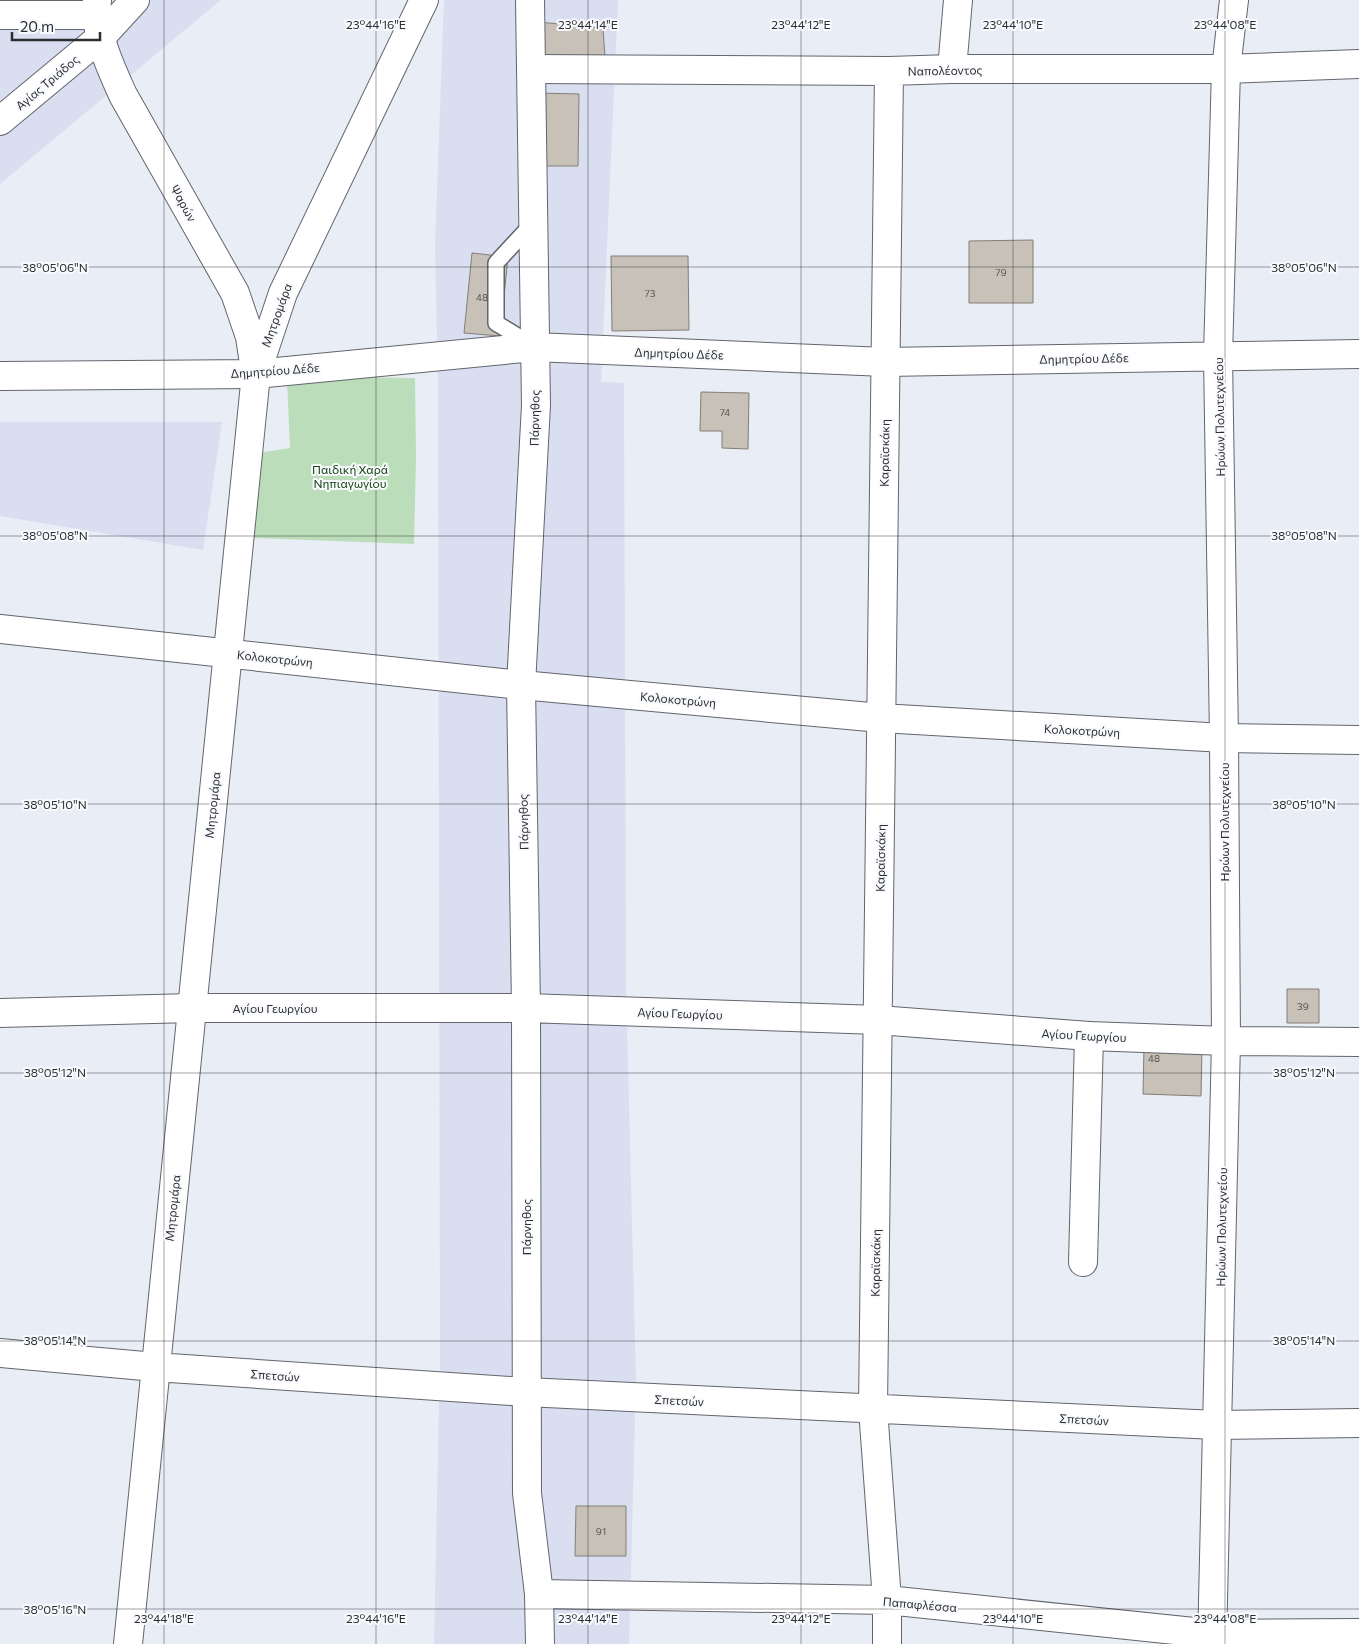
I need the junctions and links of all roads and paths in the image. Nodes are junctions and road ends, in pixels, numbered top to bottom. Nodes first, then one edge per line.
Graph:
1 (135, 0) edge
2 (424, 0) edge
3 (530, 0) edge
4 (958, 0) edge
5 (1234, 0) edge
6 (0, 16) edge
7 (98, 17) edge
8 (1359, 64) edge
9 (531, 69) junction
10 (952, 69) junction
11 (1226, 69) junction
12 (889, 71) junction
13 (0, 121) edge
14 (533, 223) junction
15 (534, 346) junction
16 (1359, 354) edge
17 (1218, 356) junction
18 (885, 362) junction
19 (256, 374) junction
20 (0, 376) edge
21 (0, 628) edge
22 (228, 653) junction
23 (521, 685) junction
24 (881, 718) junction
25 (1224, 738) junction
26 (1359, 740) edge
27 (192, 1008) junction
28 (526, 1008) junction
29 (0, 1013) edge
30 (878, 1020) junction
31 (1089, 1036) junction
32 (1226, 1041) junction
33 (1359, 1042) edge
34 (1083, 1262) dead end
35 (0, 1353) edge
36 (156, 1366) junction
37 (526, 1392) junction
38 (873, 1409) junction
39 (1359, 1424) edge
40 (1216, 1425) junction
41 (539, 1594) junction
42 (887, 1600) junction
43 (1359, 1633) edge
44 (1212, 1639) edge
45 (128, 1644) edge
46 (540, 1644) edge
47 (886, 1644) edge

1 - 7 street, Αγίας Τριάδος
2 - 19 street, Μητρομάρα
3 - 9 street, Πάρνηθος
4 - 10 street
5 - 11 street, Ηρώων Πολυτεχνείου
6 - 7 street
7 - 13 street, Αγίας Τριάδος
7 - 19 street, Ψαρών
8 - 11 street, Ναπολέοντος
9 - 12 street, Ναπολέοντος
9 - 14 street, Πάρνηθος
10 - 11 street, Ναπολέοντος
10 - 12 street, Ναπολέοντος
11 - 17 street, Ηρώων Πολυτεχνείου
12 - 18 street, Καραϊσκάκη
14 - 15 street, Πάρνηθος
14 - 15 lane
15 - 18 street, Δημητρίου Δέδε
15 - 19 street, Δημητρίου Δέδε
15 - 23 street, Πάρνηθος
16 - 17 street, Δημητρίου Δέδε
17 - 18 street, Δημητρίου Δέδε
17 - 25 street, Ηρώων Πολυτεχνείου
18 - 24 street, Καραϊσκάκη
19 - 20 street, Δημητρίου Δέδε
19 - 22 street, Μητρομάρα
21 - 22 street, Κολοκοτρώνη
22 - 23 street, Κολοκοτρώνη
22 - 27 street, Μητρομάρα
23 - 24 street, Κολοκοτρώνη
23 - 28 street, Πάρνηθος
24 - 25 street, Κολοκοτρώνη
24 - 30 street, Καραϊσκάκη
25 - 26 street, Κολοκοτρώνη
25 - 32 street, Ηρώων Πολυτεχνείου
27 - 28 street, Αγίου Γεωργίου
27 - 29 street, Αγίου Γεωργίου
27 - 36 street, Μητρομάρα
28 - 30 street, Αγίου Γεωργίου
28 - 37 street, Πάρνηθος
30 - 31 street, Αγίου Γεωργίου
30 - 38 street, Καραϊσκάκη
31 - 32 street, Αγίου Γεωργίου
31 - 34 street
32 - 33 street, Αγίου Γεωργίου
32 - 40 street, Ηρώων Πολυτεχνείου
35 - 36 street, Σπετσών
36 - 37 street, Σπετσών
36 - 45 street, Μητρομάρα
37 - 38 street, Σπετσών
37 - 41 street, Πάρνηθος
38 - 40 street, Σπετσών
38 - 42 street, Καραϊσκάκη
39 - 40 street, Σπετσών
40 - 44 street, Ηρώων Πολυτεχνείου
41 - 42 street, Παπαφλέσσα
41 - 46 street, Πάρνηθος
42 - 44 street, Παπαφλέσσα
42 - 47 street, Καραϊσκάκη
43 - 44 street, Παπαφλέσσα

